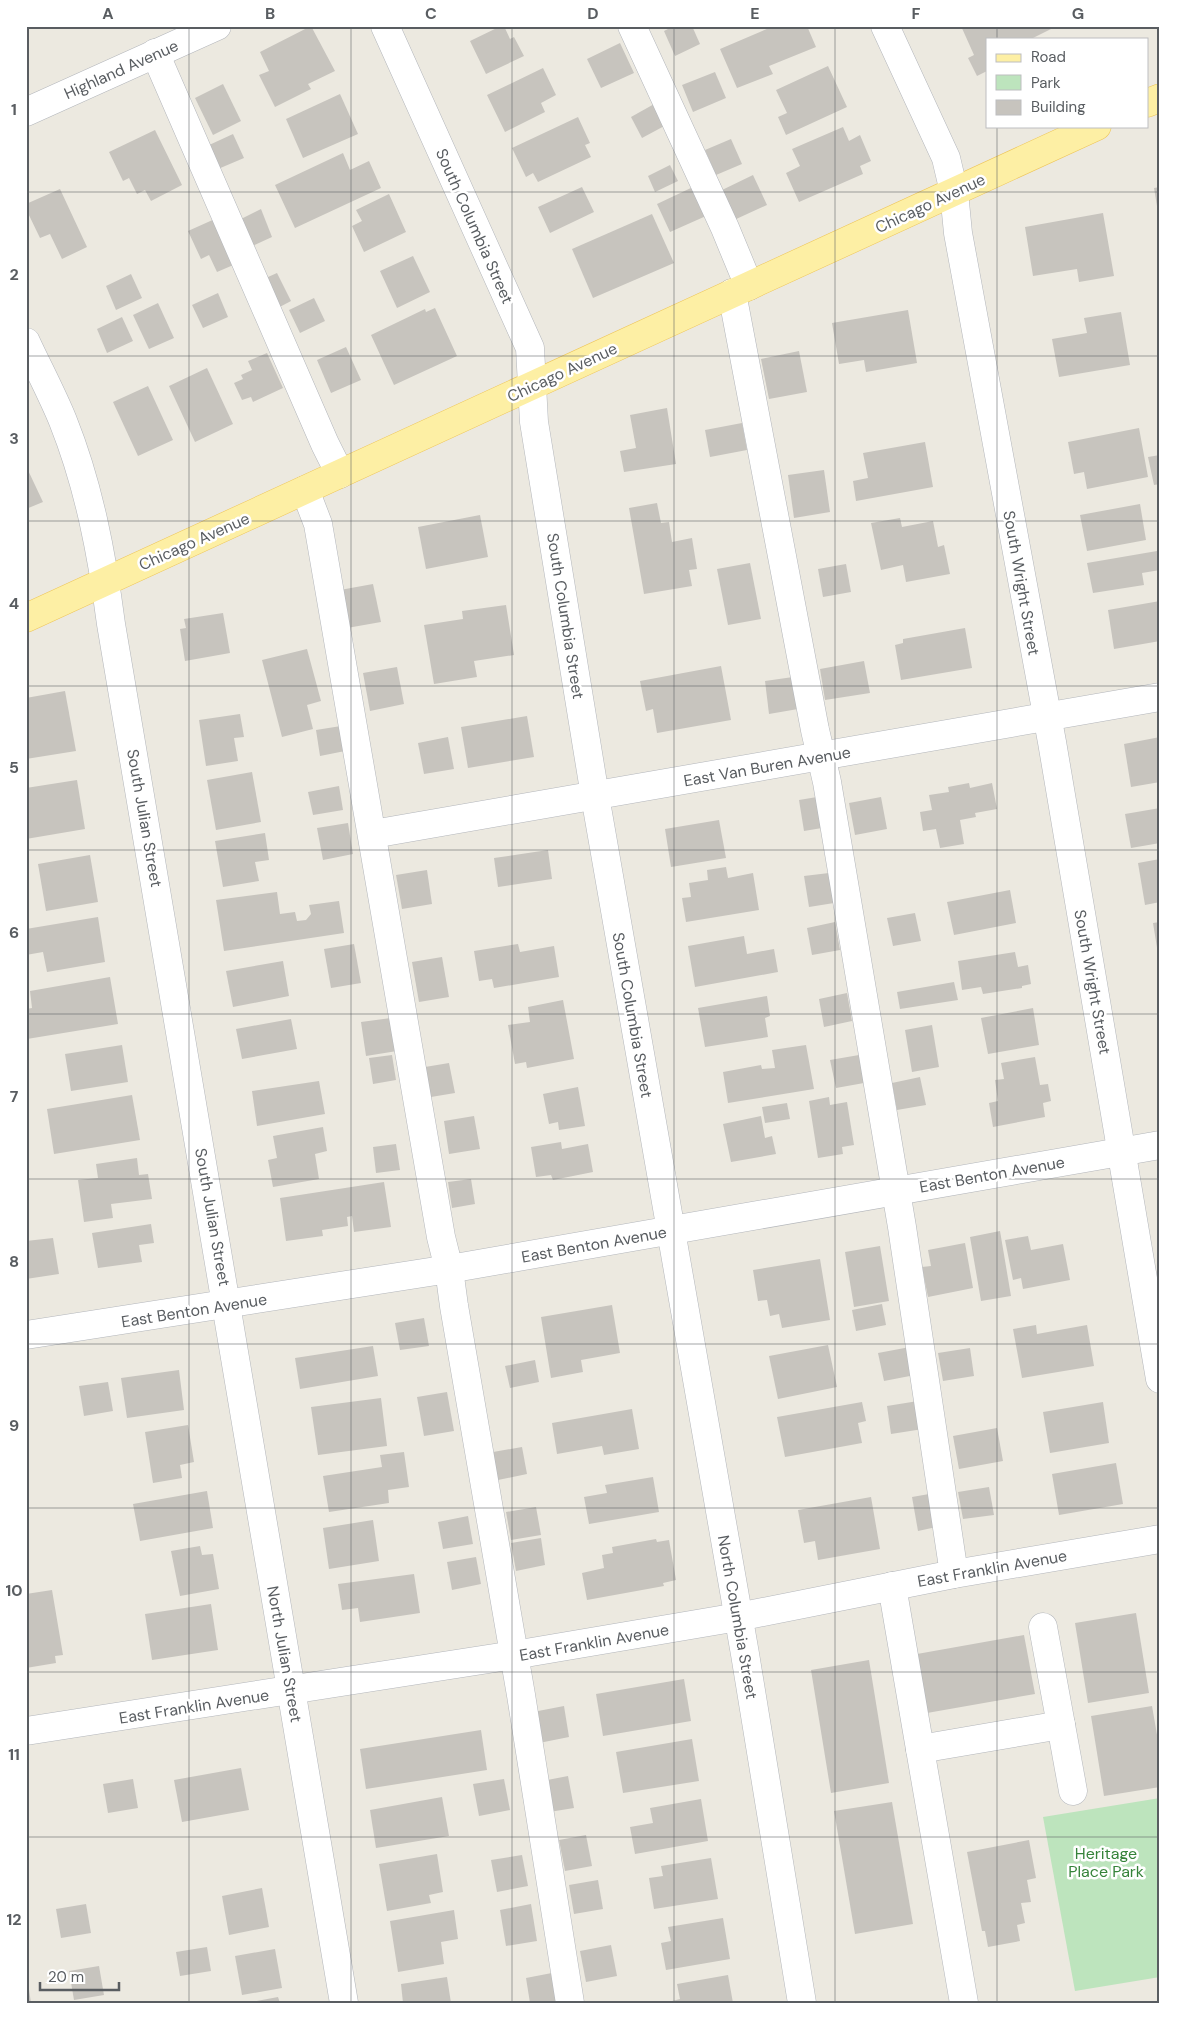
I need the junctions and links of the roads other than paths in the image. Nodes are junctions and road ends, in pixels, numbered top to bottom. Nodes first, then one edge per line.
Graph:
1 (217, 26) edge
2 (385, 26) edge
3 (632, 26) edge
4 (885, 26) edge
5 (155, 53) junction
6 (1160, 98) edge
7 (1148, 103) edge
8 (26, 112) edge
9 (1093, 128) edge
10 (954, 192) junction
11 (741, 290) junction
12 (26, 342) edge
13 (532, 386) junction
14 (340, 474) junction
15 (305, 490) junction
16 (106, 581) junction
17 (26, 618) edge
18 (1160, 697) edge
19 (1047, 717) junction
20 (822, 756) junction
21 (595, 796) junction
22 (373, 834) junction
23 (1160, 1145) edge
24 (1121, 1151) junction
25 (895, 1192) junction
26 (670, 1231) junction
27 (449, 1270) junction
28 (227, 1305) junction
29 (26, 1335) edge
30 (1160, 1379) edge
31 (1160, 1539) edge
32 (954, 1574) junction
33 (892, 1586) junction
34 (738, 1617) junction
35 (1043, 1627) dead end
36 (514, 1655) junction
37 (291, 1691) junction
38 (1061, 1725) junction
39 (26, 1731) edge
40 (920, 1749) junction
41 (1073, 1791) dead end
42 (344, 2003) edge
43 (570, 2003) edge
44 (802, 2003) edge
45 (964, 2003) edge

1 - 5 street, Highland Avenue
2 - 13 street, South Columbia Street
3 - 11 street
4 - 10 street, South Wright Street
5 - 8 street, Highland Avenue
5 - 14 street
6 - 7 main road
9 - 10 main road, Chicago Avenue
10 - 11 main road, Chicago Avenue
10 - 19 street, South Wright Street
11 - 13 main road, Chicago Avenue
11 - 20 street
12 - 16 street, South Julian Street
13 - 14 main road, Chicago Avenue
13 - 21 street, South Columbia Street
14 - 15 main road, Chicago Avenue
15 - 16 main road, Chicago Avenue
15 - 22 street
16 - 17 main road, Chicago Avenue
16 - 28 street, South Julian Street
18 - 19 street, East Van Buren Avenue
19 - 20 street, East Van Buren Avenue
19 - 24 street, South Wright Street
20 - 21 street, East Van Buren Avenue
20 - 25 street
21 - 22 street, East Van Buren Avenue
21 - 26 street, South Columbia Street
22 - 27 street
23 - 24 street, East Benton Avenue
24 - 25 street, East Benton Avenue
24 - 30 street, South Wright Street
25 - 26 street, East Benton Avenue
25 - 32 street
26 - 27 street, East Benton Avenue
26 - 34 street, North Columbia Street
27 - 28 street, East Benton Avenue
27 - 36 street
28 - 29 street, East Benton Avenue
28 - 37 street, North Julian Street
31 - 32 street, East Franklin Avenue
32 - 33 street, East Franklin Avenue
33 - 34 street, East Franklin Avenue
33 - 40 street
34 - 36 street, East Franklin Avenue
34 - 44 street, North Columbia Street
35 - 38 street
36 - 37 street, East Franklin Avenue
36 - 43 street
37 - 39 street, East Franklin Avenue
37 - 42 street, North Julian Street
38 - 40 street
38 - 41 street
40 - 45 street

